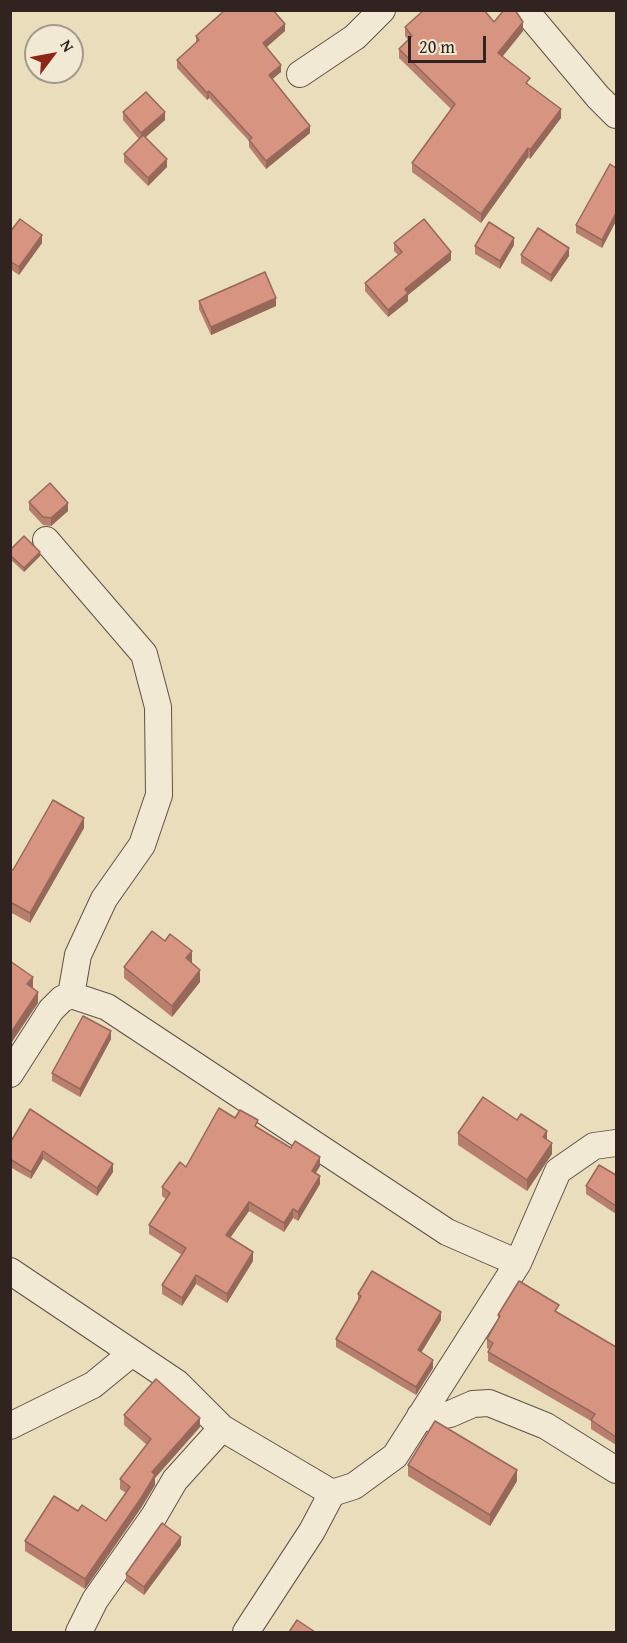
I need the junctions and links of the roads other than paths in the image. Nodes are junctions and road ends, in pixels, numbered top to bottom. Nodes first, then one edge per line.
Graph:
1 (382, 10) edge
2 (525, 10) edge
3 (300, 75) dead end
4 (616, 115) edge
5 (46, 540) dead end
6 (71, 995) junction
7 (10, 1074) edge
8 (616, 1143) edge
9 (518, 1263) junction
10 (10, 1271) edge
11 (132, 1353) junction
12 (420, 1416) junction
13 (10, 1426) edge
14 (222, 1428) junction
15 (616, 1470) edge
16 (332, 1492) junction
17 (79, 1632) edge
18 (246, 1632) edge

1 - 3 street
2 - 4 street
5 - 6 street
6 - 7 street
6 - 9 street
8 - 9 street
9 - 12 street
10 - 11 street
11 - 13 street
11 - 14 street
12 - 15 street
12 - 16 street
14 - 16 street
14 - 17 street
16 - 18 street

